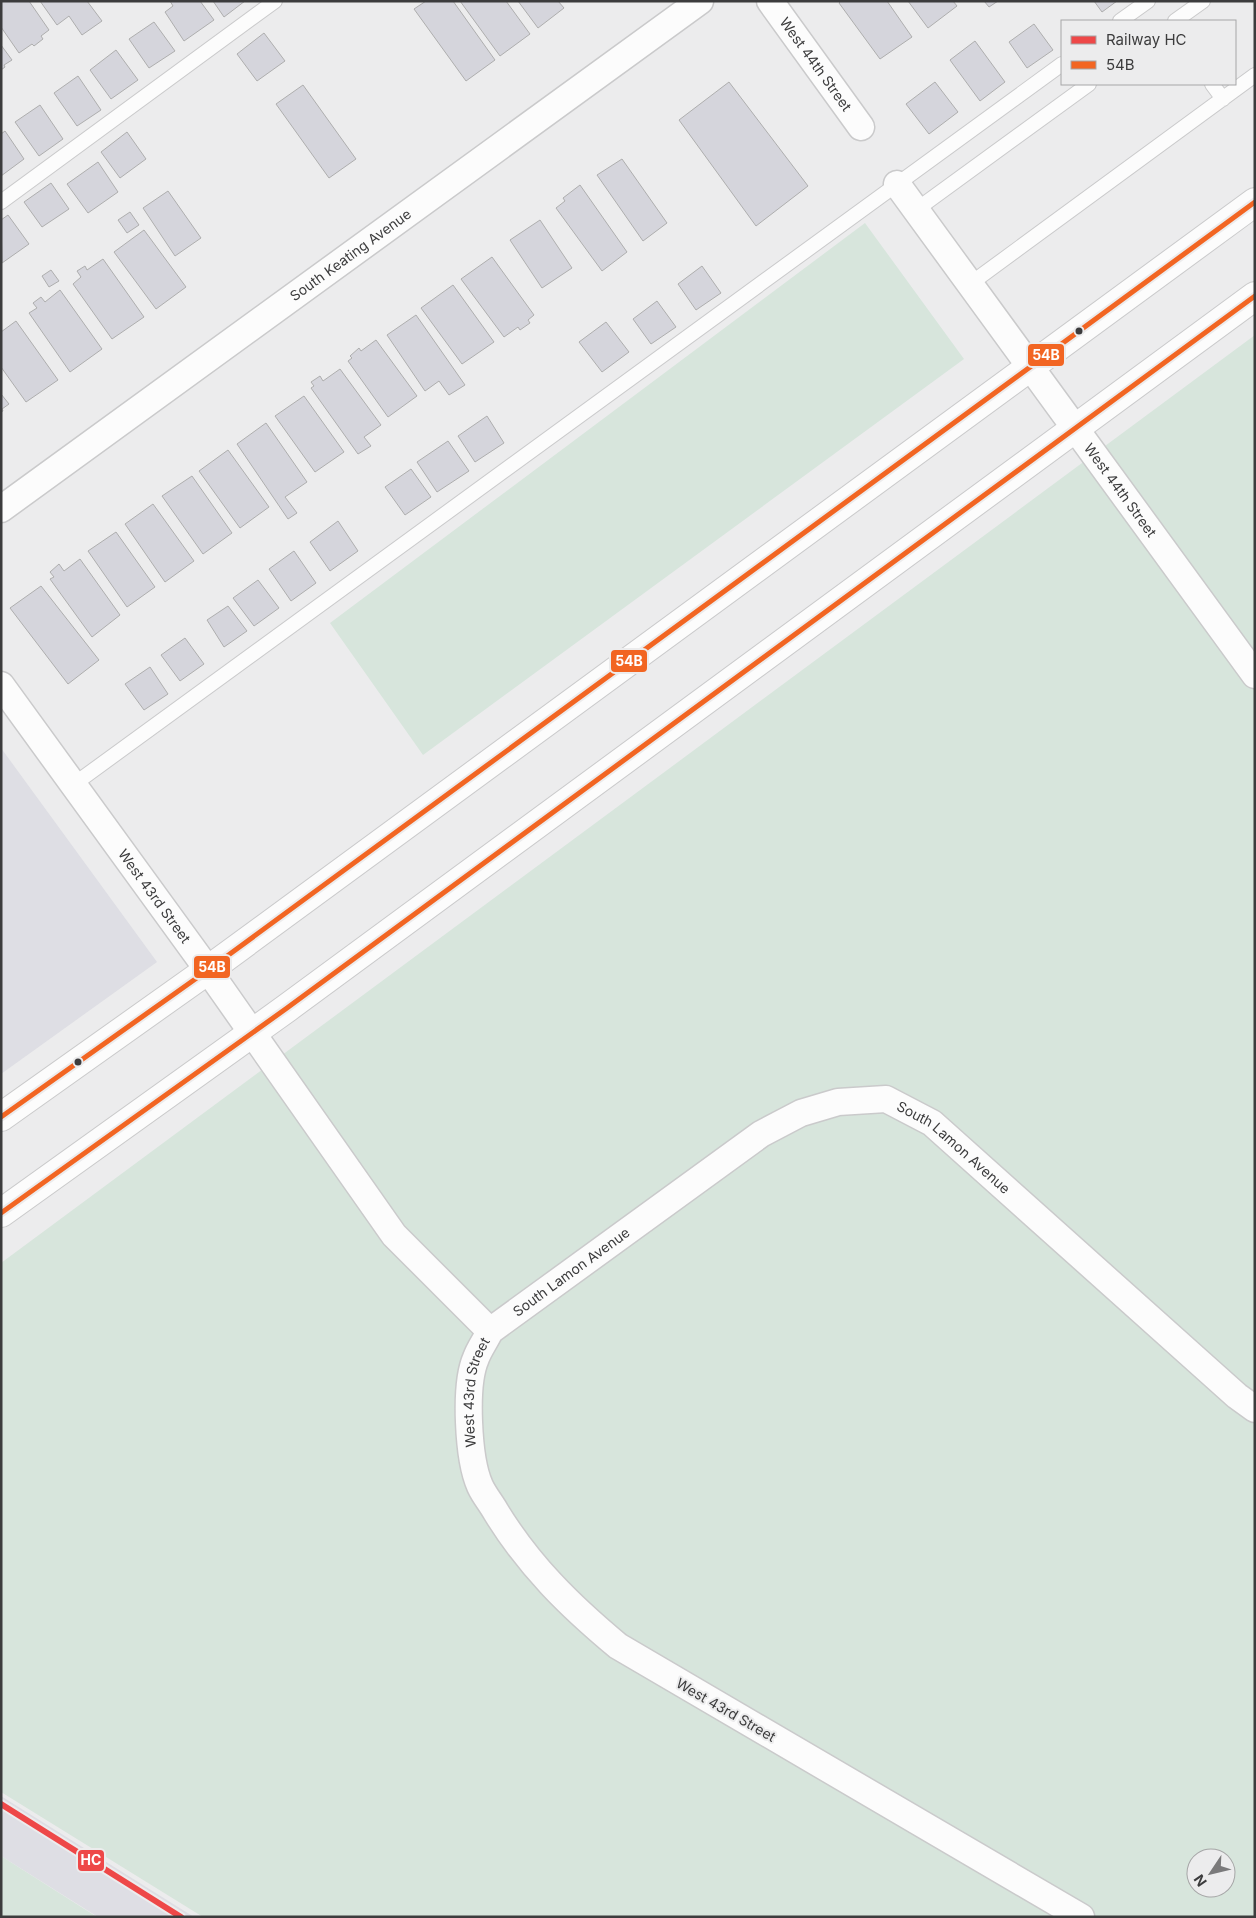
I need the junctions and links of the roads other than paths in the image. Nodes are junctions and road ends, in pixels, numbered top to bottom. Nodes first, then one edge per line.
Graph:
1 (275, 1) edge
2 (700, 1) edge
3 (770, 1) edge
4 (1148, 1) edge
5 (1203, 1) edge
6 (1121, 20) edge
7 (1176, 20) edge
8 (1061, 65) edge
9 (1255, 75) edge
10 (1088, 85) edge
11 (1213, 85) edge
12 (1223, 98) junction
13 (861, 127) dead end
14 (897, 184) junction
15 (1, 202) edge
16 (1255, 202) edge
17 (916, 210) junction
18 (970, 284) junction
19 (1255, 296) edge
20 (1030, 367) junction
21 (1074, 428) junction
22 (1, 509) edge
23 (1255, 675) edge
24 (1, 686) edge
25 (73, 785) junction
26 (208, 970) junction
27 (253, 1033) junction
28 (1, 1117) edge
29 (1, 1214) edge
30 (490, 1332) junction
31 (1255, 1409) edge
32 (1081, 1917) edge

1 - 15 lane
2 - 22 street, South Keating Avenue
3 - 13 street, West 44th Street
4 - 6 lane
5 - 7 lane
8 - 14 lane
9 - 12 lane
10 - 17 lane
11 - 12 lane
12 - 18 lane
14 - 17 street, West 44th Street
14 - 25 lane
16 - 20 main road
17 - 18 street, West 44th Street
18 - 20 street, West 44th Street
19 - 21 main road
20 - 21 street, West 44th Street
20 - 26 main road
21 - 23 street, West 44th Street
21 - 27 main road
24 - 25 street, West 43rd Street
25 - 26 street, West 43rd Street
26 - 27 street, West 43rd Street
26 - 28 main road
27 - 29 main road
27 - 30 street, West 43rd Street
30 - 31 street, South Lamon Avenue
30 - 32 street, West 43rd Street

